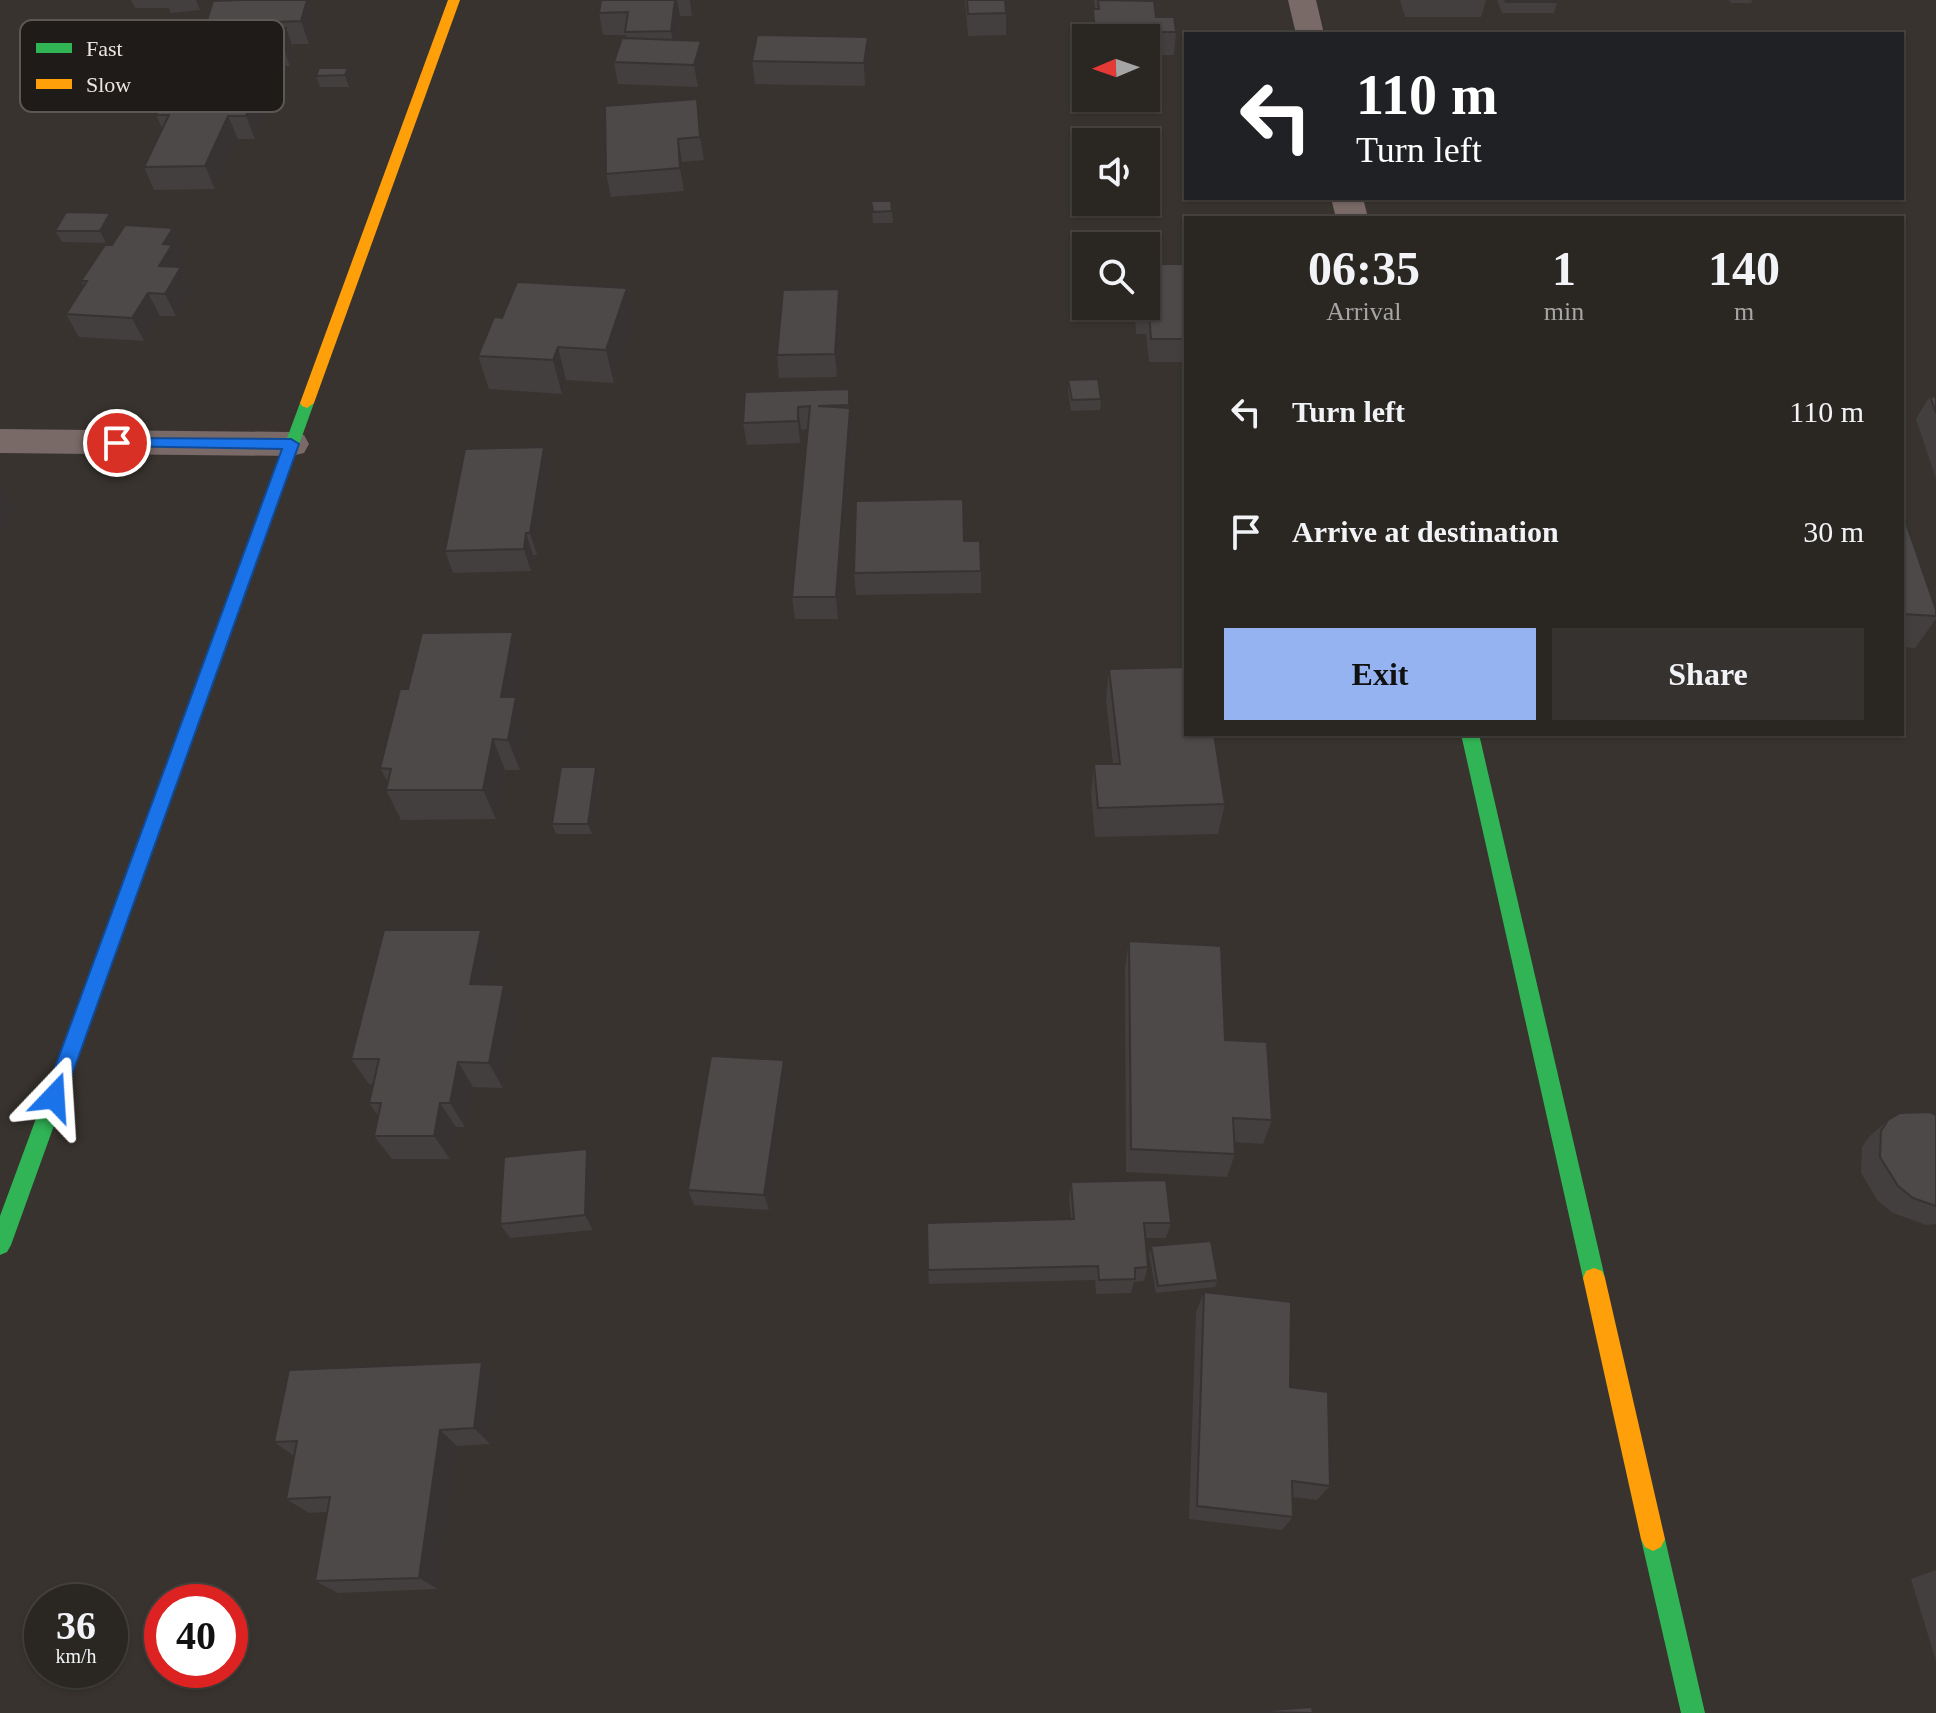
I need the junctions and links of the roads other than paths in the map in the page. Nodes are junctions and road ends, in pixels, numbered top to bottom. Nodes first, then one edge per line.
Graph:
1 (454, 0) edge
2 (1302, 0) edge
3 (1310, 32) edge
4 (0, 441) edge
5 (291, 444) junction
6 (1470, 736) edge
7 (0, 1245) edge
8 (1693, 1713) edge

1 - 5 street
2 - 3 street
4 - 5 street
5 - 7 street
6 - 8 street

